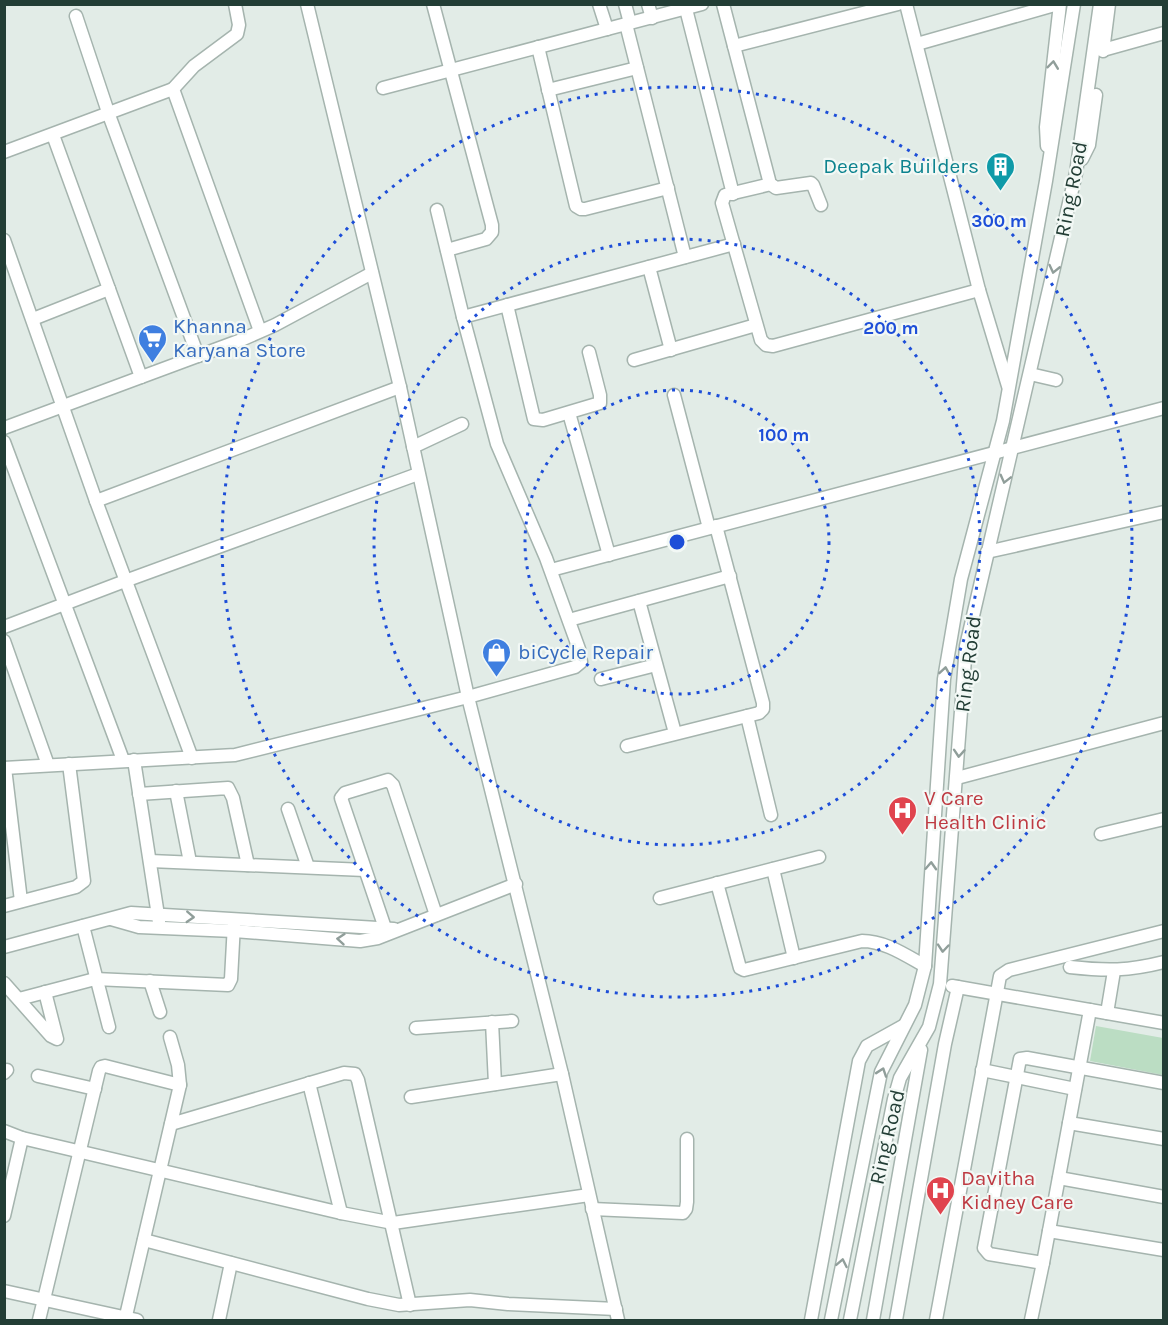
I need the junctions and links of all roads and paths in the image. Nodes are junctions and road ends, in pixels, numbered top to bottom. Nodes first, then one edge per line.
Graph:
1 (235, 4) edge
2 (307, 4) edge
3 (433, 4) edge
4 (599, 4) edge
5 (625, 4) edge
6 (648, 4) edge
7 (723, 4) edge
8 (898, 4) edge
9 (906, 4) edge
10 (1059, 4) edge
11 (1074, 4) edge
12 (1100, 4) edge
13 (1109, 4) edge
14 (696, 6) edge
15 (76, 16) dead end
16 (652, 18) junction
17 (628, 24) junction
18 (606, 29) junction
19 (1164, 33) edge
20 (917, 44) junction
21 (734, 46) junction
22 (538, 47) junction
23 (1103, 50) junction
24 (637, 68) junction
25 (452, 70) junction
26 (383, 88) dead end
27 (173, 89) junction
28 (548, 90) junction
29 (109, 114) junction
30 (53, 135) junction
31 (4, 152) edge
32 (1049, 165) junction
33 (1076, 173) junction
34 (769, 183) junction
35 (668, 188) junction
36 (733, 194) junction
37 (821, 205) dead end
38 (437, 210) dead end
39 (4, 240) edge
40 (734, 244) junction
41 (447, 250) junction
42 (686, 257) junction
43 (649, 267) junction
44 (372, 273) junction
45 (109, 289) junction
46 (979, 290) junction
47 (507, 305) junction
48 (463, 317) junction
49 (33, 319) junction
50 (756, 325) junction
51 (260, 331) junction
52 (671, 350) junction
53 (589, 352) dead end
54 (198, 356) junction
55 (634, 360) dead end
56 (1030, 374) junction
57 (141, 377) junction
58 (1056, 380) dead end
59 (400, 387) junction
60 (1009, 387) junction
61 (674, 395) dead end
62 (63, 405) junction
63 (1164, 408) edge
64 (569, 413) junction
65 (462, 424) dead end
66 (4, 428) edge
67 (4, 442) edge
68 (412, 447) junction
69 (1013, 447) junction
70 (996, 451) junction
71 (418, 474) junction
72 (96, 501) junction
73 (1164, 512) edge
74 (712, 527) junction
75 (987, 552) junction
76 (609, 555) junction
77 (550, 570) junction
78 (730, 576) junction
79 (125, 581) junction
80 (639, 601) junction
81 (64, 603) junction
82 (569, 620) junction
83 (4, 627) edge
84 (4, 641) edge
85 (656, 665) junction
86 (601, 680) dead end
87 (468, 697) junction
88 (747, 716) junction
89 (1164, 723) edge
90 (675, 733) junction
91 (627, 746) dead end
92 (192, 758) junction
93 (128, 760) junction
94 (69, 764) junction
95 (48, 765) junction
96 (5, 768) edge
97 (957, 778) junction
98 (176, 791) junction
99 (139, 794) junction
100 (288, 809) dead end
101 (771, 815) dead end
102 (1164, 819) edge
103 (1101, 834) dead end
104 (819, 857) dead end
105 (150, 861) junction
106 (190, 862) junction
107 (248, 865) junction
108 (308, 867) junction
109 (773, 869) junction
110 (365, 870) junction
111 (717, 883) junction
112 (516, 884) junction
113 (660, 898) dead end
114 (21, 901) junction
115 (4, 906) edge
116 (436, 915) junction
117 (158, 921) junction
118 (316, 923) junction
119 (234, 925) junction
120 (83, 926) junction
121 (391, 929) junction
122 (1164, 931) edge
123 (315, 937) junction
124 (4, 947) edge
125 (794, 958) junction
126 (1164, 963) edge
127 (926, 966) junction
128 (1070, 968) dead end
129 (1114, 971) junction
130 (95, 979) junction
131 (150, 981) junction
132 (4, 983) edge
133 (940, 984) junction
134 (958, 987) junction
135 (45, 992) junction
136 (996, 994) junction
137 (19, 999) junction
138 (1090, 1010) junction
139 (160, 1011) dead end
140 (1107, 1013) junction
141 (512, 1021) dead end
142 (492, 1022) junction
143 (1164, 1023) edge
144 (903, 1026) junction
145 (108, 1027) dead end
146 (416, 1028) dead end
147 (170, 1037) dead end
148 (922, 1042) junction
149 (1079, 1067) junction
150 (982, 1070) junction
151 (562, 1074) junction
152 (38, 1076) dead end
153 (1016, 1077) junction
154 (309, 1083) junction
155 (1164, 1083) edge
156 (495, 1084) junction
157 (180, 1085) junction
158 (95, 1089) junction
159 (1075, 1089) junction
160 (411, 1097) dead end
161 (1069, 1122) junction
162 (171, 1124) junction
163 (4, 1131) edge
164 (22, 1138) junction
165 (687, 1138) dead end
166 (1164, 1139) edge
167 (79, 1151) junction
168 (160, 1170) junction
169 (1059, 1178) junction
170 (589, 1195) junction
171 (1164, 1197) edge
172 (592, 1209) junction
173 (341, 1214) junction
174 (4, 1216) edge
175 (393, 1223) junction
176 (1049, 1231) junction
177 (144, 1240) junction
178 (1164, 1251) edge
179 (231, 1263) junction
180 (1043, 1263) junction
181 (4, 1291) edge
182 (43, 1300) junction
183 (410, 1305) junction
184 (617, 1315) edge
185 (39, 1320) edge
186 (129, 1320) edge
187 (219, 1320) edge
188 (811, 1320) edge
189 (831, 1320) edge
190 (850, 1320) edge
191 (873, 1320) edge
192 (896, 1320) edge
193 (936, 1320) edge
194 (1031, 1320) edge

1 - 27 street
2 - 44 street
3 - 25 street
4 - 18 street
5 - 17 street
6 - 16 street
7 - 21 street
8 - 21 street
9 - 20 street
10 - 20 street
32 -> 10 street
11 - 32 street, Ring Road
12 - 33 street, Ring Road
13 - 23 street
14 - 16 street
14 - 36 street
15 - 29 street
16 - 17 street
17 - 18 street
17 - 24 street
18 - 22 street
19 - 23 street
20 - 46 street
21 - 34 street
22 - 25 street
22 - 28 street
23 - 33 street
24 - 28 street
24 - 35 street
25 - 26 street
25 - 41 street
27 - 29 street
27 - 51 street
28 - 35 street
29 - 30 street
29 - 54 street
30 - 31 street
30 - 45 street
32 - 60 street, Ring Road
33 -> 56 street, Ring Road
34 - 36 street
34 - 37 street
35 - 42 street
36 - 40 street
38 - 41 street
39 - 49 street
40 - 42 street
40 - 50 street
41 - 48 street
42 - 43 street
43 - 47 street
43 - 52 street
44 - 51 street
44 - 59 street
45 - 49 street
45 - 57 street
46 - 50 street
46 - 60 street
47 - 48 street
47 - 64 street
48 - 77 street
49 - 62 street
50 - 52 street
51 - 54 street
52 - 55 street
53 - 64 street
54 - 57 street
56 - 58 street
56 - 69 street, Ring Road
57 - 62 street
59 - 68 street
59 - 72 street
60 - 70 street, Ring Road
61 - 74 street
62 - 66 street
62 - 72 street
63 - 69 street
64 - 76 street
65 - 68 street
67 - 81 street
68 - 71 street
69 - 70 street
69 -> 75 street, Ring Road
70 - 74 street
127 -> 70 street, Ring Road
71 - 79 street
71 - 87 street
72 - 79 street
73 - 75 street
74 - 76 street
74 - 78 street
75 -> 97 street, Ring Road
76 - 77 street
77 - 82 street
78 - 80 street
78 - 88 street
79 - 81 street
79 - 92 street
80 - 82 street
80 - 85 street
81 - 83 street
81 - 93 street
82 - 87 street
84 - 95 street
85 - 86 street
85 - 90 street
87 - 92 street
87 - 112 street
88 - 90 street
88 - 101 street
89 - 97 street
90 - 91 street
92 - 93 street
93 - 94 street
93 - 99 street
94 - 95 street
94 - 114 street
95 - 96 street
96 - 114 street
97 -> 133 street, Ring Road
98 - 99 street
98 - 106 street
98 - 107 street
99 - 105 street
100 - 108 street
102 - 103 street
104 - 109 street
105 - 106 street
105 - 117 street
106 - 107 street
107 - 108 street
108 - 110 street
109 - 111 street
109 - 125 street
110 - 116 street
110 - 121 street
111 - 113 street
111 - 125 street
112 - 116 street
112 - 151 street
114 - 115 street
116 - 121 street
117 - 119 street
117 - 120 street
118 - 119 street
118 - 121 street
118 - 123 street
119 - 123 street
119 - 131 street
120 - 124 street
120 - 130 street
121 -> 123 street
122 - 136 street
125 - 127 street
126 - 129 street
127 - 144 street, Ring Road
128 - 129 street
129 - 140 street
130 - 131 street
130 - 135 street
130 - 145 street
131 - 139 street
132 - 137 street
133 - 134 street
133 - 148 street, Ring Road
134 - 136 street
134 - 192 street
135 - 137 street
135 - 137 street
136 - 138 street
136 - 150 street
138 - 140 street
138 - 149 street
140 - 143 street
141 - 142 street
142 - 146 street
142 - 156 street
144 - 188 street
189 -> 144 street, Ring Road
147 - 157 street
148 - 190 street, Ring Road
148 - 191 street
149 - 153 street
149 - 155 street
149 - 159 street
150 - 153 street
150 - 193 street
151 - 156 street
151 - 170 street
152 - 158 street
153 - 159 street
153 - 180 street
154 - 162 street
154 - 173 street
154 - 175 street
156 - 160 street
157 - 158 street
157 - 162 street
158 - 167 street
159 - 161 street
161 - 166 street
161 - 169 street
162 - 168 street
163 - 164 street
164 - 167 street
164 - 174 street
165 - 172 street
167 - 168 street
167 - 182 street
168 - 173 street
168 - 177 street
169 - 171 street
169 - 176 street
170 - 172 street
170 - 175 street
172 - 184 street
173 - 175 street
175 - 183 street
176 - 178 street
176 - 180 street
177 - 179 street
177 - 186 street
179 - 183 street
179 - 187 street
180 - 194 street
181 - 182 street
182 - 185 street
182 - 186 street
183 - 184 street

